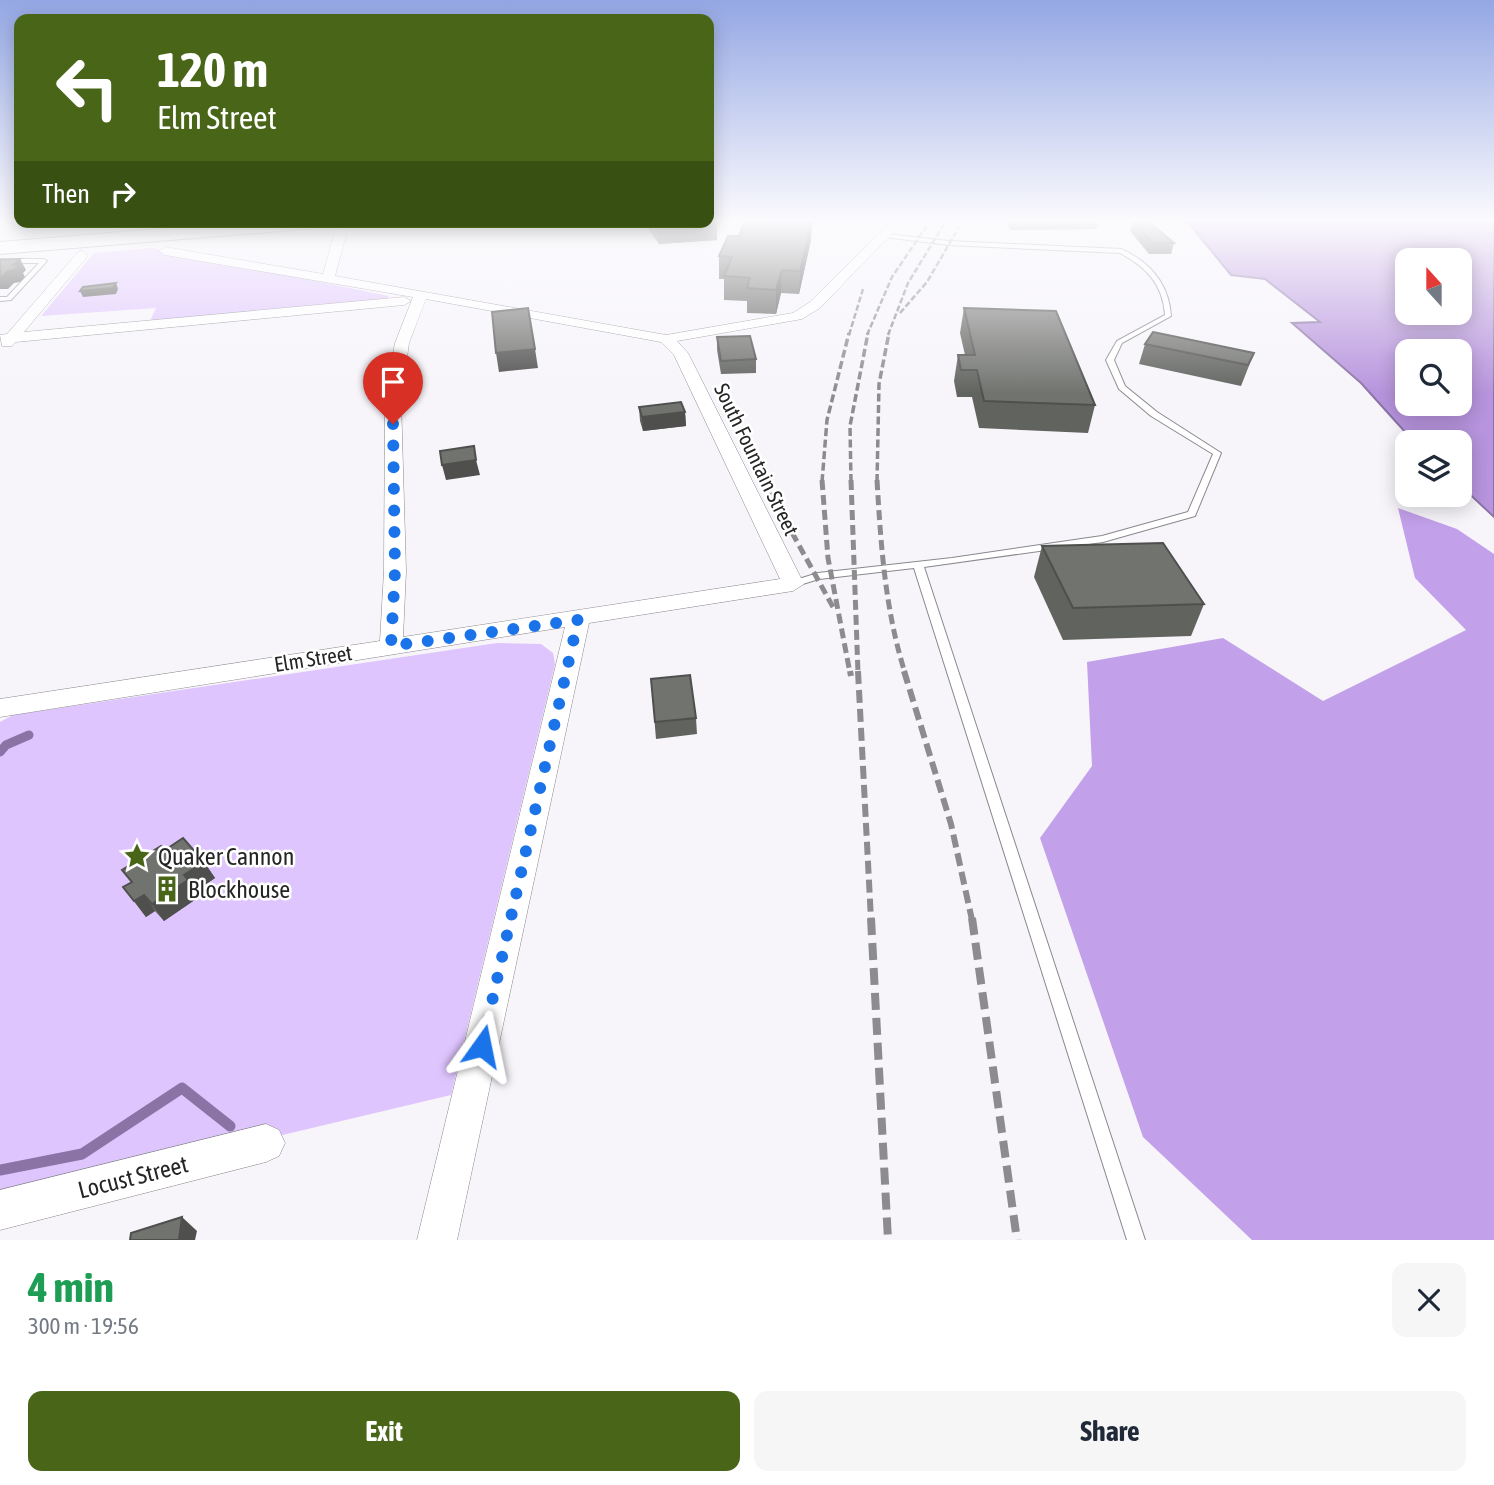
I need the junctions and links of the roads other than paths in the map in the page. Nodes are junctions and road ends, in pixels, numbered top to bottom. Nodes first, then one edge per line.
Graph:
1 (28, 279) edge
2 (60, 279) edge
3 (325, 279) edge
4 (843, 279) edge
5 (1157, 279) edge
6 (420, 297) junction
7 (0, 299) edge
8 (6, 338) edge
9 (666, 339) junction
10 (0, 350) edge
11 (918, 565) junction
12 (793, 584) junction
13 (578, 620) junction
14 (391, 646) junction
15 (0, 708) edge
16 (266, 1143) dead end
17 (0, 1210) edge
18 (437, 1240) edge
19 (1136, 1240) edge

1 - 7 lane
2 - 8 street
3 - 6 street
4 - 9 street
5 - 11 lane
6 - 8 street
6 - 9 street
6 - 14 street
8 - 10 street
9 - 12 street, South Fountain Street
11 - 12 lane
11 - 19 lane
12 - 13 street, Elm Street
13 - 14 street, Elm Street
13 - 18 street
14 - 15 street, Elm Street
16 - 17 street, Locust Street

